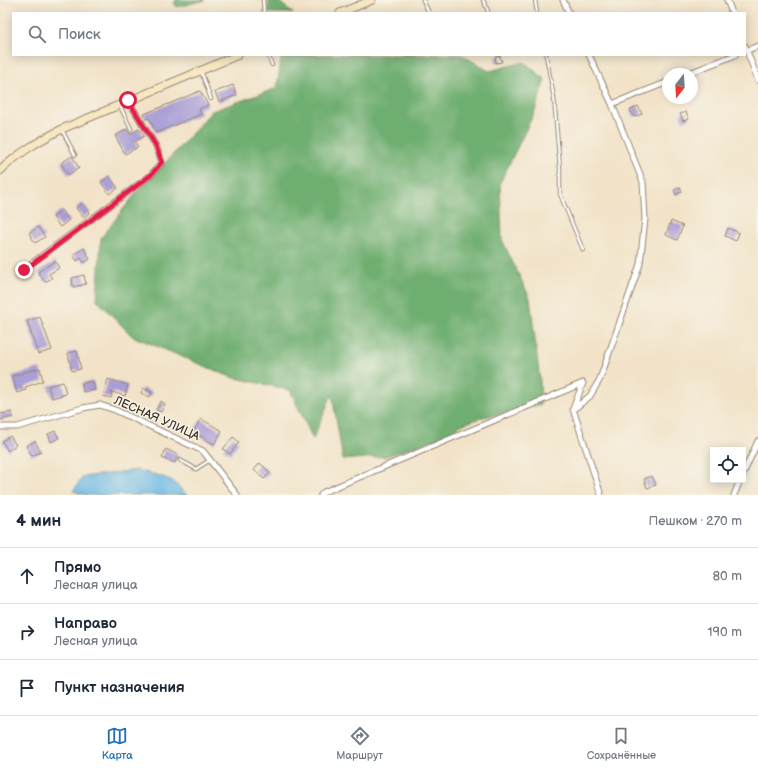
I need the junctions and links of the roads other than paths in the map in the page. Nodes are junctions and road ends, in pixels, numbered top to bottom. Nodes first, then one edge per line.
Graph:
1 (263, 0) edge
2 (372, 0) edge
3 (423, 0) edge
4 (483, 0) edge
5 (535, 0) edge
6 (563, 0) edge
7 (726, 0) edge
8 (264, 12) edge
9 (342, 12) edge
10 (429, 12) edge
11 (488, 12) edge
12 (537, 12) edge
13 (569, 12) edge
14 (732, 12) edge
15 (758, 46) edge
16 (746, 49) edge
17 (236, 56) edge
18 (268, 56) edge
19 (546, 56) edge
20 (589, 56) edge
21 (732, 56) edge
22 (272, 65) dead end
23 (201, 70) junction
24 (698, 70) edge
25 (758, 80) edge
26 (662, 84) edge
27 (211, 99) dead end
28 (128, 100) junction
29 (119, 104) junction
30 (612, 104) junction
31 (62, 129) junction
32 (131, 129) dead end
33 (75, 155) dead end
34 (0, 171) edge
35 (583, 250) dead end
36 (24, 270) dead end
37 (573, 409) junction
38 (0, 427) edge
39 (758, 441) edge
40 (180, 460) dead end
41 (211, 460) junction
42 (746, 467) edge
43 (739, 483) edge
44 (237, 495) edge
45 (321, 495) edge
46 (601, 495) edge
47 (734, 495) edge

1 - 8 lane
2 - 9 street
3 - 10 lane
4 - 11 lane
5 - 12 lane
6 - 13 street
7 - 14 street
15 - 16 street
16 - 25 street
17 - 23 street
18 - 22 lane
19 - 35 lane
20 - 30 street
21 - 24 street
23 - 27 lane
23 - 28 street
26 - 30 street
28 - 29 street
28 - 36 street
29 - 31 street
29 - 32 lane
30 - 37 street
31 - 33 lane
31 - 34 street
37 - 45 street
37 - 46 street
38 - 41 street, ЛЕСНАЯ УЛИЦА
39 - 42 street
40 - 41 lane
41 - 44 street, ЛЕСНАЯ УЛИЦА
43 - 47 street

